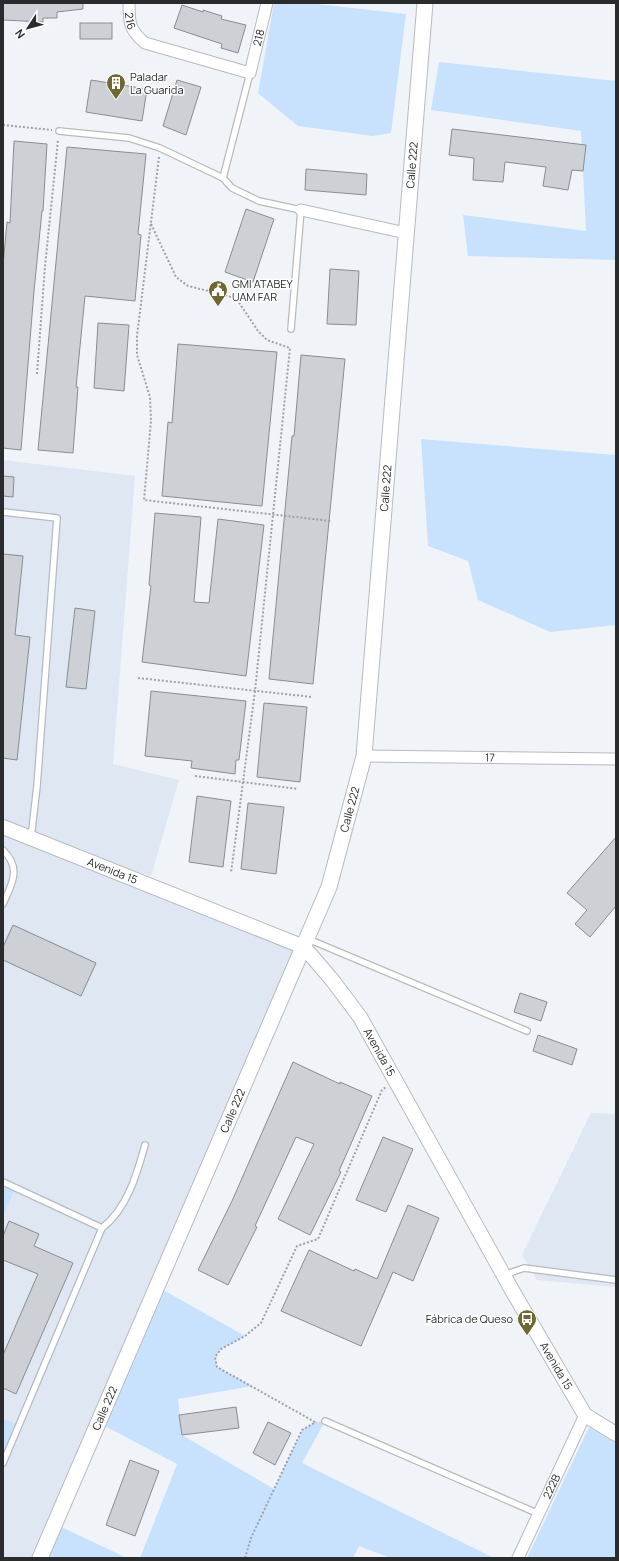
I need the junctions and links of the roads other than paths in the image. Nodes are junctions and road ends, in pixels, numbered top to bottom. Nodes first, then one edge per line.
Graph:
1 (129, 3) edge
2 (267, 3) edge
3 (425, 3) edge
4 (250, 72) junction
5 (59, 131) road end
6 (223, 178) junction
7 (301, 210) junction
8 (406, 233) junction
9 (291, 329) dead end
10 (3, 512) edge
11 (364, 756) junction
12 (616, 759) edge
13 (3, 827) edge
14 (31, 838) junction
15 (3, 850) edge
16 (3, 904) edge
17 (306, 943) junction
18 (527, 1031) dead end
19 (145, 1145) dead end
20 (3, 1182) edge
21 (102, 1228) junction
22 (503, 1275) junction
23 (616, 1280) edge
24 (584, 1415) junction
25 (325, 1421) road end
26 (616, 1434) edge
27 (3, 1463) edge
28 (539, 1514) junction
29 (40, 1558) edge
30 (518, 1558) edge

1 - 4 street, 216
2 - 4 street, 218
3 - 8 main road, Calle 222
4 - 6 lane
5 - 6 lane
6 - 7 lane
7 - 8 street
7 - 9 lane
8 - 11 main road, Calle 222
10 - 14 lane
11 - 12 street, 17
11 - 17 main road, Calle 222
13 - 14 street, Avenida 15
14 - 17 street, Avenida 15
15 - 16 lane
17 - 18 lane
17 - 22 street, Avenida 15
17 - 29 main road, Calle 222
19 - 21 lane
20 - 21 lane
21 - 27 lane
22 - 23 lane
22 - 24 street, Avenida 15
24 - 26 street, Avenida 15
24 - 28 street, 222B
25 - 28 lane
28 - 30 street, 222B

